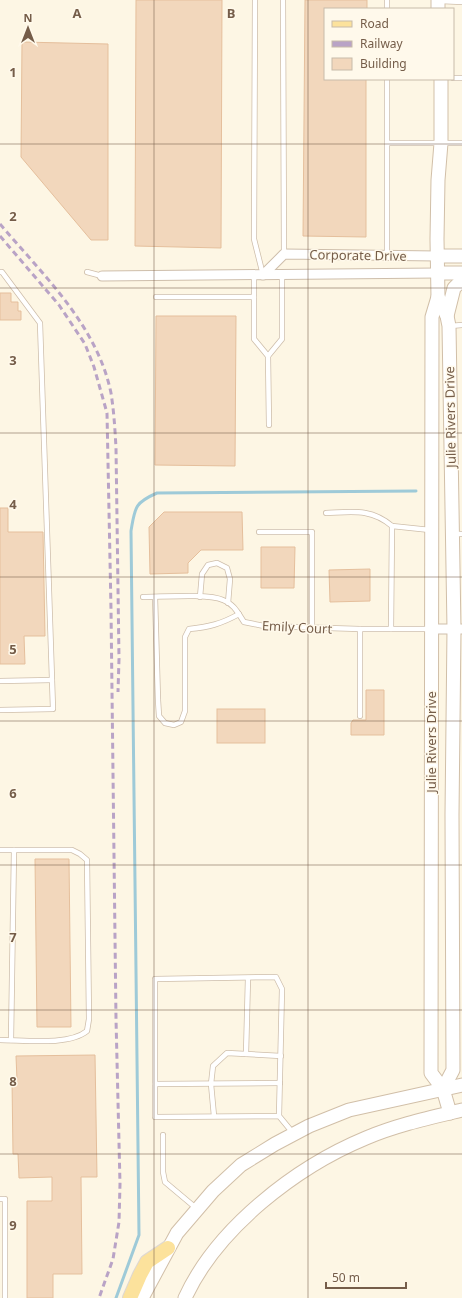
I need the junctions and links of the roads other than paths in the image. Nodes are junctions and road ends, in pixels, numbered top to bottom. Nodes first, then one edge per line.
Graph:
1 (255, 0) edge
2 (284, 0) edge
3 (462, 2) edge
4 (438, 3) edge
5 (387, 80) edge
6 (441, 80) edge
7 (387, 143) junction
8 (441, 143) junction
9 (462, 143) edge
10 (284, 254) junction
11 (387, 256) junction
12 (437, 256) junction
13 (462, 256) edge
14 (1, 271) edge
15 (87, 272) dead end
16 (437, 273) junction
17 (462, 273) edge
18 (388, 274) junction
19 (259, 275) junction
20 (282, 275) junction
21 (102, 276) joint
22 (462, 280) edge
23 (156, 297) dead end
24 (254, 297) junction
25 (438, 297) junction
26 (448, 321) junction
27 (462, 326) edge
28 (268, 356) junction
29 (269, 425) dead end
30 (326, 512) dead end
31 (392, 526) junction
32 (432, 530) junction
33 (259, 532) dead end
34 (457, 534) edge
35 (200, 596) junction
36 (142, 597) dead end
37 (155, 597) junction
38 (228, 603) junction
39 (239, 614) junction
40 (312, 628) junction
41 (360, 629) junction
42 (391, 629) junction
43 (432, 629) junction
44 (458, 629) edge
45 (52, 680) junction
46 (0, 681) edge
47 (0, 710) edge
48 (360, 716) dead end
49 (452, 815) junction
50 (431, 816) junction
51 (0, 850) edge
52 (14, 850) junction
53 (248, 978) junction
54 (0, 1040) edge
55 (11, 1040) junction
56 (246, 1054) junction
57 (281, 1056) junction
58 (155, 1084) junction
59 (211, 1084) junction
60 (280, 1084) junction
61 (462, 1085) edge
62 (443, 1089) junction
63 (456, 1112) edge
64 (214, 1116) junction
65 (279, 1116) junction
66 (294, 1134) junction
67 (163, 1135) dead end
68 (0, 1199) edge
69 (198, 1209) junction
70 (168, 1248) junction
71 (5, 1298) edge
72 (130, 1298) edge
73 (142, 1298) edge
74 (185, 1298) edge

1 - 19 lane
2 - 10 lane
3 - 4 lane
5 - 7 lane
6 - 8 street, Julie Rivers Drive
7 - 8 lane
7 - 11 lane
8 - 9 lane
8 - 12 street, Julie Rivers Drive
10 - 11 street, Corporate Drive
10 - 19 street
11 - 12 street, Corporate Drive
11 - 18 street
12 - 13 street, Corporate Drive
12 - 16 street, Julie Rivers Drive
14 - 45 lane
15 - 21 lane
16 - 17 street, Corporate Drive
16 - 18 street, Corporate Drive
16 - 25 street, Julie Rivers Drive
18 - 20 street, Corporate Drive
19 - 20 street, Corporate Drive
19 - 21 street, Corporate Drive
19 - 24 lane
20 - 28 lane
22 - 26 street
23 - 24 lane
24 - 28 lane
25 - 26 street, Julie Rivers Drive
25 - 32 street, Julie Rivers Drive
26 - 27 lane
26 - 34 street, Julie Rivers Drive
28 - 29 lane
30 - 31 lane
31 - 32 lane
31 - 42 lane
32 - 34 street
32 - 43 street, Julie Rivers Drive
33 - 40 lane
34 - 44 street, Julie Rivers Drive
35 - 37 lane, Emily Court
35 - 38 lane, Emily Court
35 - 38 lane
36 - 37 lane, Emily Court
37 - 39 lane
38 - 39 lane, Emily Court
39 - 40 lane, Emily Court
40 - 41 lane, Emily Court
41 - 42 lane, Emily Court
41 - 48 lane
42 - 43 lane, Emily Court
43 - 44 street, Emily Court
43 - 50 street, Julie Rivers Drive
44 - 49 street, Julie Rivers Drive
45 - 46 lane
45 - 47 lane
49 - 50 street
49 - 62 street, Julie Rivers Drive
50 - 62 street, Julie Rivers Drive
51 - 52 lane
52 - 55 lane
52 - 55 lane
53 - 56 lane
53 - 57 lane
53 - 58 lane
54 - 55 lane
56 - 57 lane
56 - 59 lane
57 - 60 lane
58 - 59 lane
58 - 64 lane
59 - 60 lane
59 - 64 lane
60 - 65 lane
61 - 62 street
62 - 63 street, Julie Rivers Drive
62 - 66 street
63 - 74 street
64 - 65 lane
65 - 66 lane
66 - 69 street
67 - 69 lane
68 - 71 lane
69 - 70 street
70 - 72 main road
70 - 73 street

